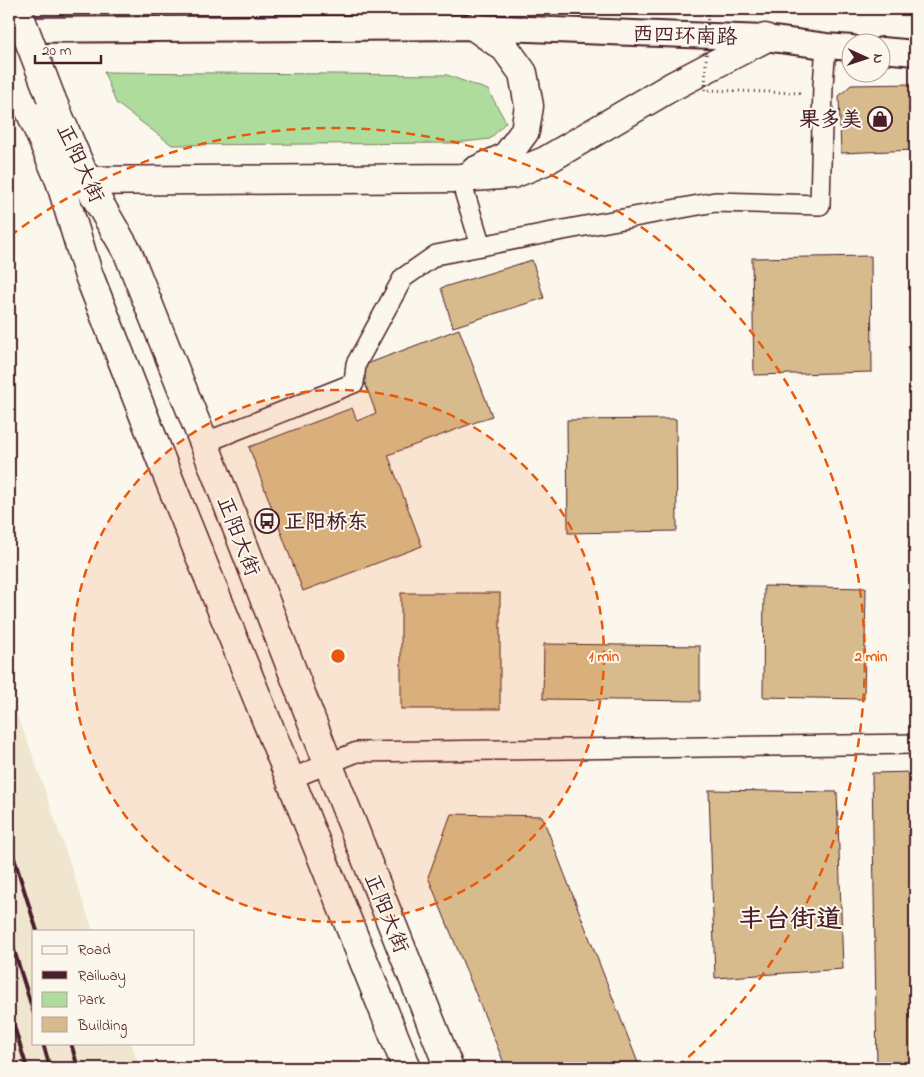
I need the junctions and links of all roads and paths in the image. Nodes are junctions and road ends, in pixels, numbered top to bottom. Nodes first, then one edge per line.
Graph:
1 (17, 9) edge
2 (708, 9) edge
3 (475, 27) junction
4 (9, 30) edge
5 (765, 38) junction
6 (826, 46) junction
7 (842, 47) edge
8 (892, 51) edge
9 (915, 53) edge
10 (9, 59) edge
11 (800, 93) dead end
12 (39, 101) junction
13 (460, 178) junction
14 (60, 181) junction
15 (88, 182) junction
16 (481, 246) junction
17 (204, 443) junction
18 (915, 744) edge
19 (328, 763) junction
20 (290, 779) junction
21 (407, 1068) edge
22 (448, 1068) edge

1 - 12 main road, 正阳大街, bridge
2 - 11 path, bridge
3 - 4 street, 西四环南路
3 - 5 street, 西四环南路
3 - 13 main road
5 - 6 street, 西四环南路
5 - 13 main road
6 - 7 street, 西四环南路
6 - 16 street
8 - 9 street
10 - 12 main road, 正阳大街
12 - 14 main road, 正阳大街
12 - 15 main road, 正阳大街
13 - 15 main road
13 - 16 street
14 - 15 main road
14 - 20 main road, 正阳大街
15 - 17 main road, 正阳大街
16 - 17 street
17 - 19 main road, 正阳大街
18 - 19 street
19 - 20 street
19 - 22 main road, 正阳大街
20 - 21 main road, 正阳大街

